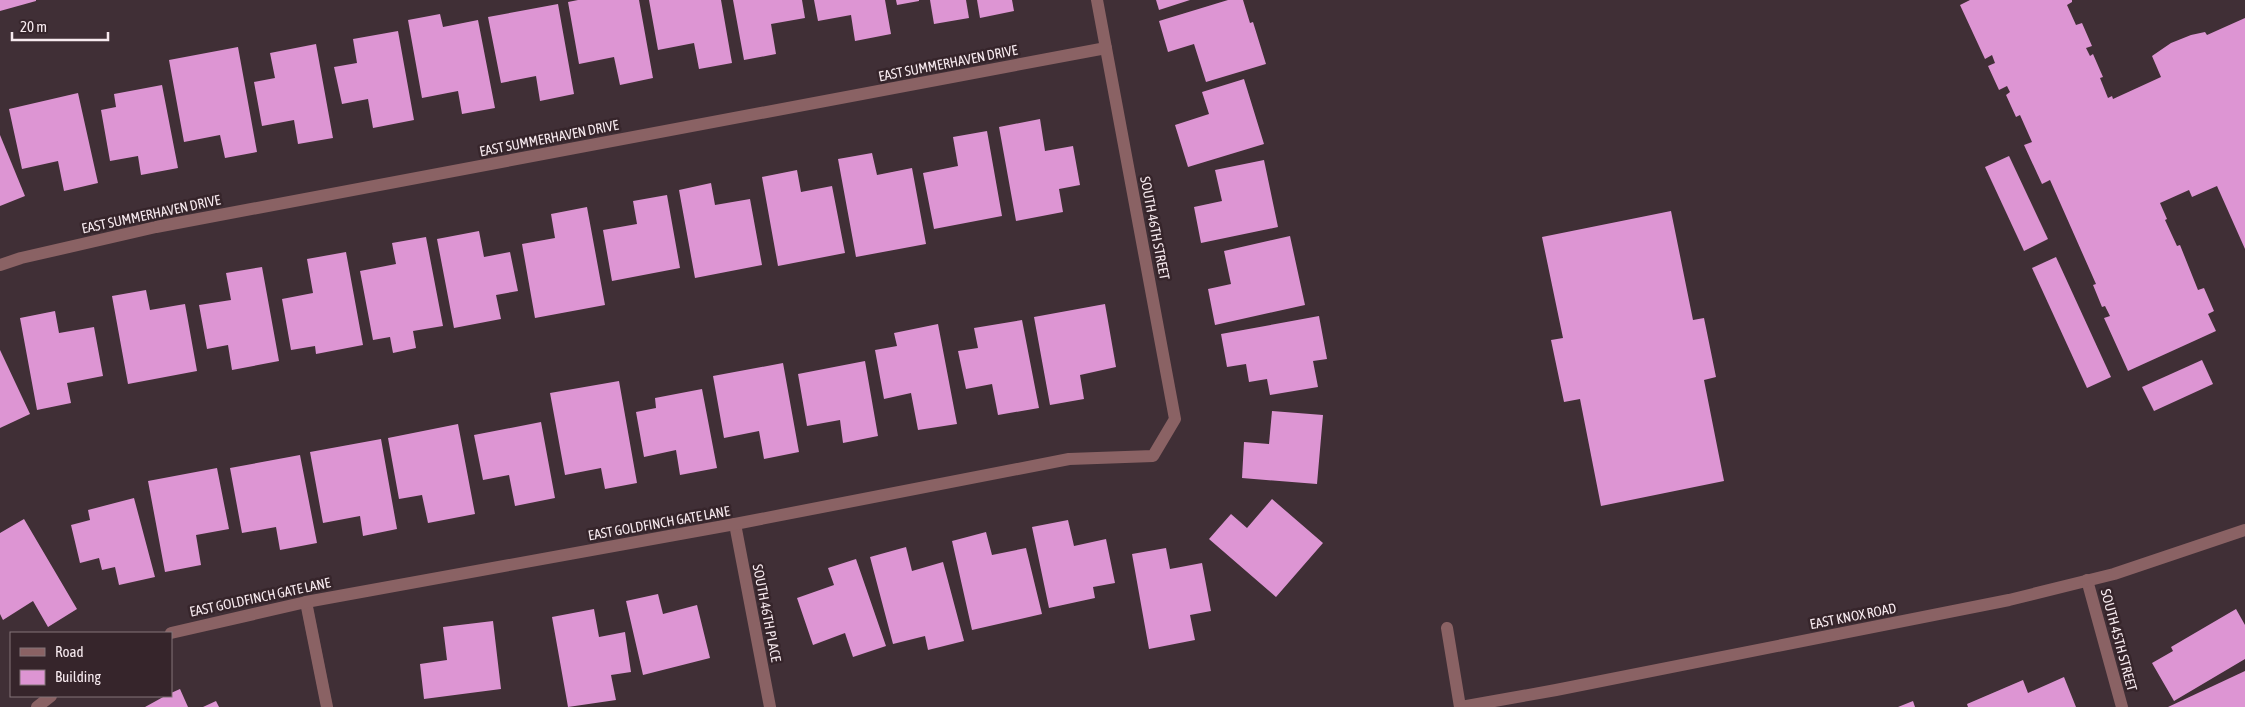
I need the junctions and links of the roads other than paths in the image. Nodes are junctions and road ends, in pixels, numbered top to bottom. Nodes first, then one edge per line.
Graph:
1 (1097, 0) edge
2 (1106, 48) junction
3 (0, 265) edge
4 (1153, 456) joint
5 (735, 524) junction
6 (2245, 530) edge
7 (2086, 580) junction
8 (306, 602) junction
9 (1447, 628) dead end
10 (172, 634) edge
11 (50, 697) edge
12 (37, 707) edge
13 (327, 707) edge
14 (770, 707) edge
15 (1460, 707) edge
16 (2122, 707) edge

1 - 2 street, SOUTH 46TH STREET
2 - 3 street, EAST SUMMERHAVEN DRIVE
2 - 4 street, SOUTH 46TH STREET
4 - 5 street, EAST GOLDFINCH GATE LANE
5 - 8 street, EAST GOLDFINCH GATE LANE
5 - 14 street, SOUTH 46TH PLACE
6 - 7 street, EAST KNOX ROAD
7 - 15 street, EAST KNOX ROAD
7 - 16 street, SOUTH 45TH STREET
8 - 10 street, EAST GOLDFINCH GATE LANE
8 - 13 street
9 - 15 street
11 - 12 street

